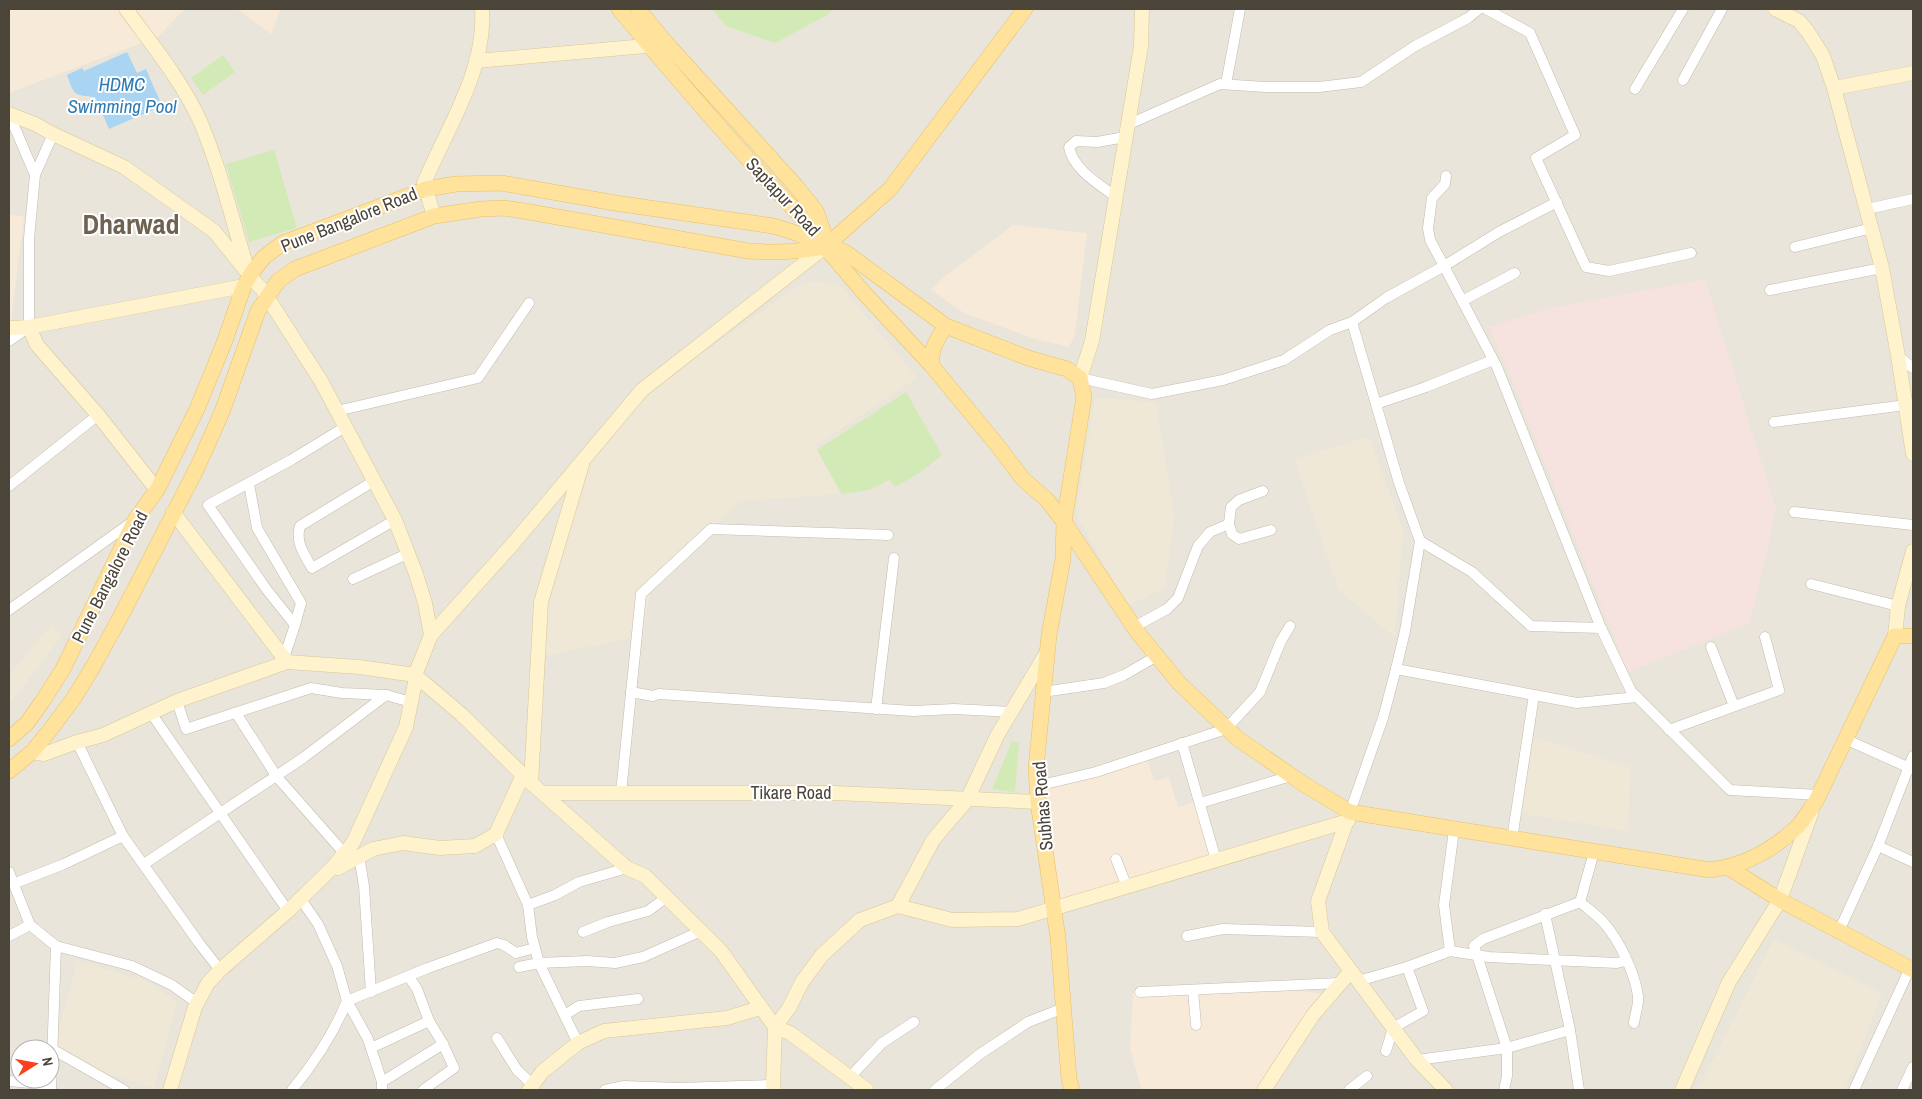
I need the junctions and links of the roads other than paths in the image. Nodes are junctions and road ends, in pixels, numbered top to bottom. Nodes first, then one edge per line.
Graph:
1 (126, 9) edge
2 (482, 9) edge
3 (618, 9) edge
4 (638, 9) edge
5 (1025, 9) edge
6 (1142, 9) edge
7 (1240, 9) edge
8 (1478, 9) edge
9 (1486, 9) edge
10 (1683, 9) edge
11 (1722, 9) edge
12 (1776, 9) edge
13 (667, 44) junction
14 (649, 46) junction
15 (476, 61) junction
16 (1913, 73) edge
17 (1683, 80) dead end
18 (1226, 84) junction
19 (1834, 88) junction
20 (1635, 89) dead end
21 (9, 114) edge
22 (1126, 131) junction
23 (53, 134) junction
24 (35, 175) junction
25 (1446, 176) dead end
26 (426, 189) junction
27 (1115, 196) junction
28 (1913, 199) edge
29 (1557, 202) junction
30 (1867, 209) junction
31 (434, 216) junction
32 (1872, 228) junction
33 (827, 246) junction
34 (1795, 247) dead end
35 (1690, 253) dead end
36 (1444, 266) junction
37 (1882, 268) junction
38 (1516, 273) dead end
39 (247, 281) junction
40 (1770, 290) dead end
41 (268, 297) junction
42 (1462, 301) junction
43 (529, 303) dead end
44 (1352, 322) junction
45 (946, 326) junction
46 (29, 327) junction
47 (9, 328) edge
48 (9, 340) edge
49 (1898, 356) junction
50 (1493, 360) junction
51 (932, 366) junction
52 (1913, 368) edge
53 (1080, 378) junction
54 (1376, 404) junction
55 (1906, 405) junction
56 (337, 411) junction
57 (98, 415) junction
58 (1774, 422) dead end
59 (346, 426) junction
60 (1913, 454) edge
61 (584, 459) junction
62 (374, 481) junction
63 (249, 484) junction
64 (9, 486) edge
65 (157, 490) junction
66 (1263, 491) dead end
67 (173, 512) junction
68 (1794, 512) dead end
69 (135, 520) junction
70 (395, 520) junction
71 (1064, 522) junction
72 (1229, 524) junction
73 (1913, 525) edge
74 (1271, 530) dead end
75 (888, 535) dead end
76 (1420, 541) junction
77 (1913, 551) edge
78 (409, 553) junction
79 (894, 558) dead end
80 (353, 579) dead end
81 (1812, 584) dead end
82 (1898, 606) junction
83 (9, 610) edge
84 (295, 625) junction
85 (1134, 626) junction
86 (1290, 626) dead end
87 (1601, 628) junction
88 (431, 635) junction
89 (1895, 636) junction
90 (1913, 636) edge
91 (1765, 638) dead end
92 (1711, 647) dead end
93 (1047, 652) junction
94 (1157, 656) junction
95 (285, 660) junction
96 (1396, 669) junction
97 (415, 675) junction
98 (631, 692) junction
99 (1043, 692) junction
100 (1534, 694) junction
101 (386, 695) junction
102 (1637, 697) junction
103 (177, 701) junction
104 (411, 702) junction
105 (1734, 706) junction
106 (876, 709) junction
107 (1012, 712) junction
108 (151, 713) junction
109 (236, 713) junction
110 (1226, 729) junction
111 (1670, 730) junction
112 (9, 739) edge
113 (1845, 740) junction
114 (77, 742) junction
115 (1182, 743) junction
116 (32, 752) junction
117 (1913, 756) edge
118 (1911, 768) edge
119 (9, 771) edge
120 (276, 776) junction
121 (1291, 776) junction
122 (527, 779) junction
123 (1037, 786) junction
124 (543, 793) junction
125 (621, 793) junction
126 (1817, 798) junction
127 (966, 800) junction
128 (1038, 802) junction
129 (1200, 803) junction
130 (220, 812) junction
131 (1349, 817) junction
132 (1454, 830) junction
133 (496, 834) junction
134 (123, 836) junction
135 (1512, 839) junction
136 (1878, 846) junction
137 (1594, 852) junction
138 (352, 855) junction
139 (1116, 859) dead end
140 (1216, 860) junction
141 (1913, 862) edge
142 (144, 864) junction
143 (627, 868) junction
144 (1729, 868) junction
145 (9, 872) edge
146 (13, 884) junction
147 (1127, 887) junction
148 (300, 898) junction
149 (667, 898) junction
150 (1780, 900) junction
151 (1580, 902) junction
152 (528, 905) junction
153 (898, 906) junction
154 (1054, 908) junction
155 (288, 911) junction
156 (1545, 914) junction
157 (30, 925) junction
158 (701, 931) junction
159 (1839, 931) junction
160 (583, 932) dead end
161 (1322, 932) junction
162 (9, 936) edge
163 (1187, 936) dead end
164 (56, 946) junction
165 (535, 948) junction
166 (1450, 951) junction
167 (1477, 954) junction
168 (1555, 959) junction
169 (1626, 961) junction
170 (539, 964) junction
171 (1407, 967) junction
172 (519, 968) dead end
173 (1912, 969) edge
174 (220, 970) junction
175 (1354, 976) junction
176 (409, 977) junction
177 (1340, 983) junction
178 (1193, 990) junction
179 (371, 992) junction
180 (1140, 992) dead end
181 (638, 999) dead end
182 (347, 1001) junction
183 (196, 1003) junction
184 (760, 1008) junction
185 (1064, 1008) junction
186 (565, 1015) junction
187 (428, 1021) junction
188 (914, 1022) dead end
189 (1634, 1023) dead end
190 (1196, 1026) dead end
191 (775, 1027) junction
192 (1393, 1028) junction
193 (1570, 1030) junction
194 (496, 1038) dead end
195 (52, 1039) edge
196 (442, 1044) junction
197 (578, 1044) junction
198 (371, 1048) junction
199 (1507, 1048) junction
200 (1386, 1051) dead end
201 (60, 1054) edge
202 (1417, 1060) junction
203 (1913, 1067) edge
204 (1367, 1076) dead end
205 (850, 1077) junction
206 (382, 1086) edge
207 (531, 1088) edge
208 (772, 1088) edge
209 (124, 1090) edge
210 (170, 1090) edge
211 (292, 1090) edge
212 (423, 1090) edge
213 (605, 1090) edge
214 (867, 1090) edge
215 (935, 1090) edge
216 (1072, 1090) edge
217 (1264, 1090) edge
218 (1349, 1090) edge
219 (1446, 1090) edge
220 (1504, 1090) edge
221 (1579, 1090) edge
222 (1682, 1090) edge
223 (1854, 1090) edge
224 (1902, 1090) edge

1 - 39 street
2 - 15 street
3 - 14 main road, Saptapur Road
4 - 13 main road, Saptapur Road
5 - 33 main road
6 - 22 street
7 - 18 street
8 - 18 street
9 - 29 street
10 - 20 street
11 - 17 street
12 - 19 street
13 - 14 street
13 - 33 main road, Saptapur Road
14 - 15 street
14 - 33 main road, Saptapur Road
15 - 26 street
16 - 19 street
18 - 22 street
19 - 30 street
21 - 23 street
21 - 24 street
22 - 27 street
22 - 27 street
23 - 24 street
23 - 39 street
24 - 46 street
25 - 36 street
26 - 31 street
26 - 33 main road, Pune Bangalore Road
26 - 39 main road, Pune Bangalore Road
27 - 53 street
28 - 30 street
29 - 35 street
29 - 36 street
30 - 32 street
31 - 33 main road, Pune Bangalore Road
31 - 41 main road, Pune Bangalore Road
32 - 34 street
32 - 37 street
33 - 45 main road
33 - 51 main road
33 - 61 street
36 - 42 street
36 - 44 street
37 - 40 street
37 - 49 street
38 - 42 street
39 - 41 street
39 - 46 street
39 - 65 main road, Pune Bangalore Road
41 - 56 street
41 - 67 main road, Pune Bangalore Road
42 - 50 street
43 - 56 street
44 - 53 street
44 - 54 street
45 - 51 main road
45 - 53 main road
46 - 47 street
46 - 48 street
46 - 57 street
49 - 52 street
49 - 55 street
50 - 54 street
50 - 87 street
51 - 71 main road
53 - 71 main road, Subhas Road
54 - 76 street
55 - 58 street
55 - 60 street
56 - 59 street
57 - 64 street
57 - 65 street
59 - 62 street
59 - 63 street
61 - 88 street
61 - 122 street
62 - 70 street
62 - 70 street
63 - 84 street
63 - 84 street
65 - 69 main road, Pune Bangalore Road
66 - 72 street
67 - 95 street
67 - 116 main road, Pune Bangalore Road
68 - 73 street
69 - 83 street
69 - 112 main road, Pune Bangalore Road
70 - 78 street
71 - 85 main road
71 - 93 main road, Subhas Road
72 - 74 street
72 - 85 street
75 - 98 street
76 - 87 street
76 - 96 street
77 - 82 street
78 - 80 street
78 - 88 street
79 - 106 street
81 - 82 street
82 - 89 street
84 - 95 street
85 - 94 main road
86 - 110 street
87 - 102 street
88 - 97 street
89 - 90 main road
89 - 113 main road
91 - 105 street
92 - 105 street
93 - 99 main road, Subhas Road
93 - 107 street
94 - 99 street
94 - 110 main road
95 - 97 street
95 - 103 street
96 - 100 street
96 - 131 street
97 - 104 street
97 - 122 street
98 - 106 street
98 - 125 street
99 - 123 main road, Subhas Road
100 - 102 street
100 - 135 street
101 - 104 street
101 - 109 street
101 - 120 street
102 - 111 street
103 - 108 street
103 - 109 street
104 - 138 street
105 - 111 street
106 - 107 street
107 - 127 street
108 - 114 street
108 - 130 street
109 - 120 street
110 - 115 street
110 - 121 main road
111 - 126 street
113 - 118 street
113 - 126 main road
114 - 116 street
114 - 134 street
115 - 123 street
115 - 129 street
116 - 119 main road, Pune Bangalore Road
117 - 118 street
118 - 136 street
120 - 130 street
120 - 138 street
121 - 129 street
121 - 131 main road
122 - 124 street
122 - 133 street
123 - 128 main road, Subhas Road
124 - 125 street, Tikare Road
124 - 143 street
125 - 127 street, Tikare Road
126 - 144 main road
126 - 150 street
127 - 128 street, Tikare Road
127 - 153 street
128 - 154 main road, Subhas Road
129 - 140 street
130 - 142 street
130 - 155 street
131 - 132 main road
131 - 140 street
131 - 161 street
132 - 135 main road
132 - 166 street
133 - 138 street
133 - 152 street
134 - 142 street
134 - 146 street
135 - 137 main road
136 - 141 street
136 - 159 street
137 - 144 main road
137 - 151 street
138 - 148 street
138 - 179 street
139 - 147 street
140 - 147 street
142 - 174 street
143 - 149 street
143 - 152 street
144 - 150 main road
145 - 146 street
146 - 157 street
147 - 154 street
148 - 155 street
148 - 182 street
149 - 158 street
149 - 160 street
150 - 159 main road
150 - 222 street
151 - 156 street
151 - 169 street
152 - 165 street
153 - 154 street
153 - 191 street
154 - 185 main road, Subhas Road
155 - 174 street
156 - 167 street
156 - 168 street
157 - 162 street
157 - 164 street
158 - 170 street
158 - 184 street
159 - 173 main road
161 - 163 street
161 - 175 street
164 - 183 street
164 - 195 street
165 - 170 street
165 - 176 street
166 - 167 street
166 - 171 street
167 - 168 street
167 - 199 street
168 - 169 street
168 - 193 street
169 - 189 street
170 - 172 street
170 - 186 street
171 - 175 street
171 - 192 street
173 - 223 street
174 - 183 street
175 - 177 street
175 - 192 street
176 - 179 street
176 - 187 street
177 - 178 street
177 - 217 street
178 - 180 street
178 - 190 street
179 - 182 street
181 - 186 street
182 - 198 street
182 - 211 street
183 - 210 street
184 - 191 street
184 - 197 street
185 - 215 street
185 - 216 main road, Subhas Road
186 - 197 street
187 - 196 street
187 - 198 street
188 - 205 street
191 - 205 street
191 - 208 street
192 - 200 street
192 - 202 street
193 - 199 street
193 - 221 street
194 - 207 street
196 - 206 street
196 - 212 street
197 - 207 street
198 - 206 street
199 - 202 street
199 - 220 street
201 - 209 street
202 - 219 street
203 - 224 street
204 - 218 street
205 - 214 street
208 - 213 street

